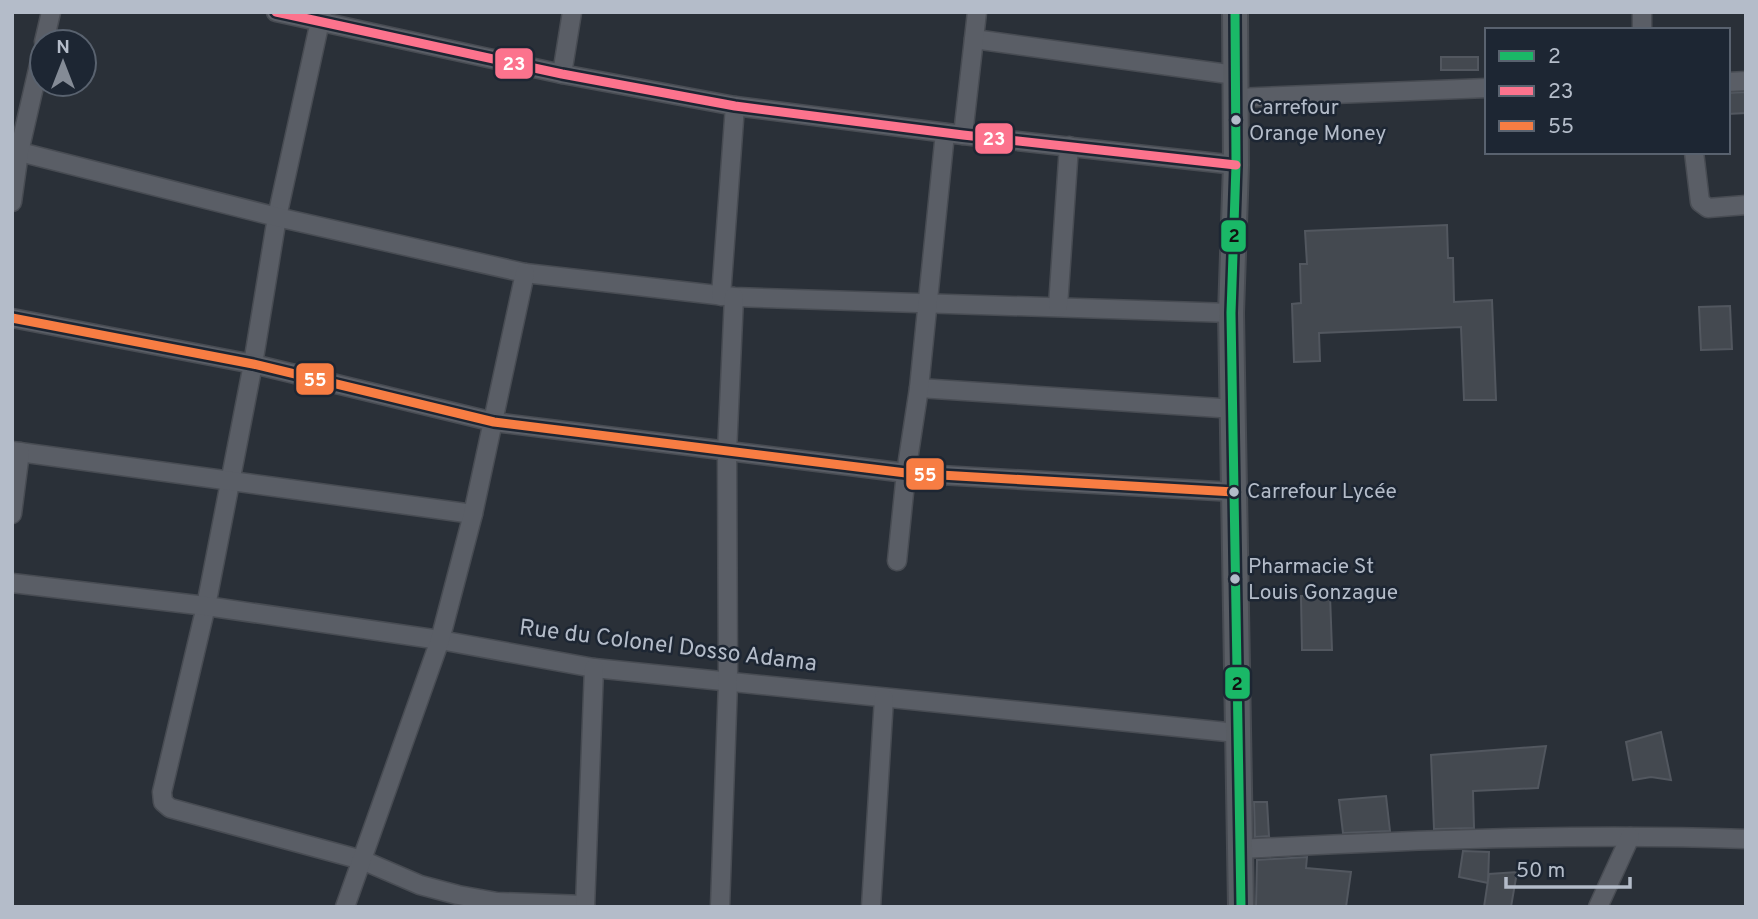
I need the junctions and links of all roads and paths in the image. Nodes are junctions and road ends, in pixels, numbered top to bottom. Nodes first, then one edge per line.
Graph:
1 (276, 12) edge
2 (572, 12) edge
3 (977, 12) edge
4 (1235, 12) edge
5 (321, 18) edge
6 (974, 39) junction
7 (562, 74) junction
8 (1235, 86) junction
9 (1485, 88) edge
10 (29, 98) edge
11 (735, 106) junction
12 (945, 133) junction
13 (963, 135) junction
14 (1069, 146) junction
15 (15, 151) edge
16 (1694, 154) edge
17 (1236, 165) junction
18 (12, 202) edge
19 (1746, 205) edge
20 (277, 217) junction
21 (525, 273) junction
22 (728, 296) junction
23 (927, 302) junction
24 (1058, 306) junction
25 (1231, 313) junction
26 (12, 318) edge
27 (253, 364) junction
28 (919, 388) junction
29 (1235, 409) junction
30 (494, 422) junction
31 (16, 452) edge
32 (727, 452) junction
33 (906, 473) junction
34 (229, 481) junction
35 (1234, 492) junction
36 (12, 514) edge
37 (473, 514) junction
38 (897, 561) dead end
39 (12, 583) edge
40 (206, 606) junction
41 (440, 640) junction
42 (594, 668) junction
43 (728, 682) junction
44 (884, 698) junction
45 (1237, 733) junction
46 (1630, 837) junction
47 (1746, 839) edge
48 (1241, 849) junction
49 (362, 860) junction
50 (585, 906) edge
51 (345, 907) edge
52 (720, 907) edge
53 (871, 907) edge
54 (1241, 907) edge
55 (1598, 907) edge

1 - 5 street
2 - 7 street
3 - 6 street
4 - 8 street
5 - 7 street
5 - 20 street
6 - 8 street
6 - 13 street
7 - 11 street
8 - 9 street
8 - 17 street
10 - 15 street
11 - 12 street
11 - 22 street
12 - 13 street
12 - 23 street
13 - 14 street
14 - 17 street
14 - 24 street
15 - 18 street
15 - 20 street
16 - 19 street
17 - 25 street
20 - 21 street
20 - 27 street
21 - 22 street
21 - 30 street
22 - 23 street
22 - 32 street
23 - 24 street
23 - 28 street
24 - 25 street
25 - 29 street
26 - 27 street
27 - 30 street
27 - 34 street
28 - 29 street
28 - 33 street
29 - 35 street
30 - 32 street
30 - 37 street
31 - 34 street
31 - 36 street
32 - 33 street
32 - 43 street
33 - 35 street
33 - 38 street
34 - 37 street
34 - 40 street
35 - 45 street
37 - 41 street
39 - 40 street, Rue du Colonel Dosso Adama
40 - 41 street, Rue du Colonel Dosso Adama
40 - 49 street
41 - 42 street, Rue du Colonel Dosso Adama
41 - 49 street
42 - 43 street, Rue du Colonel Dosso Adama
42 - 50 street
43 - 44 street, Rue du Colonel Dosso Adama
43 - 52 street
44 - 45 street, Rue du Colonel Dosso Adama
44 - 53 street
45 - 48 street
46 - 47 street
46 - 48 street
46 - 55 street
48 - 54 street
49 - 50 street
49 - 51 street

